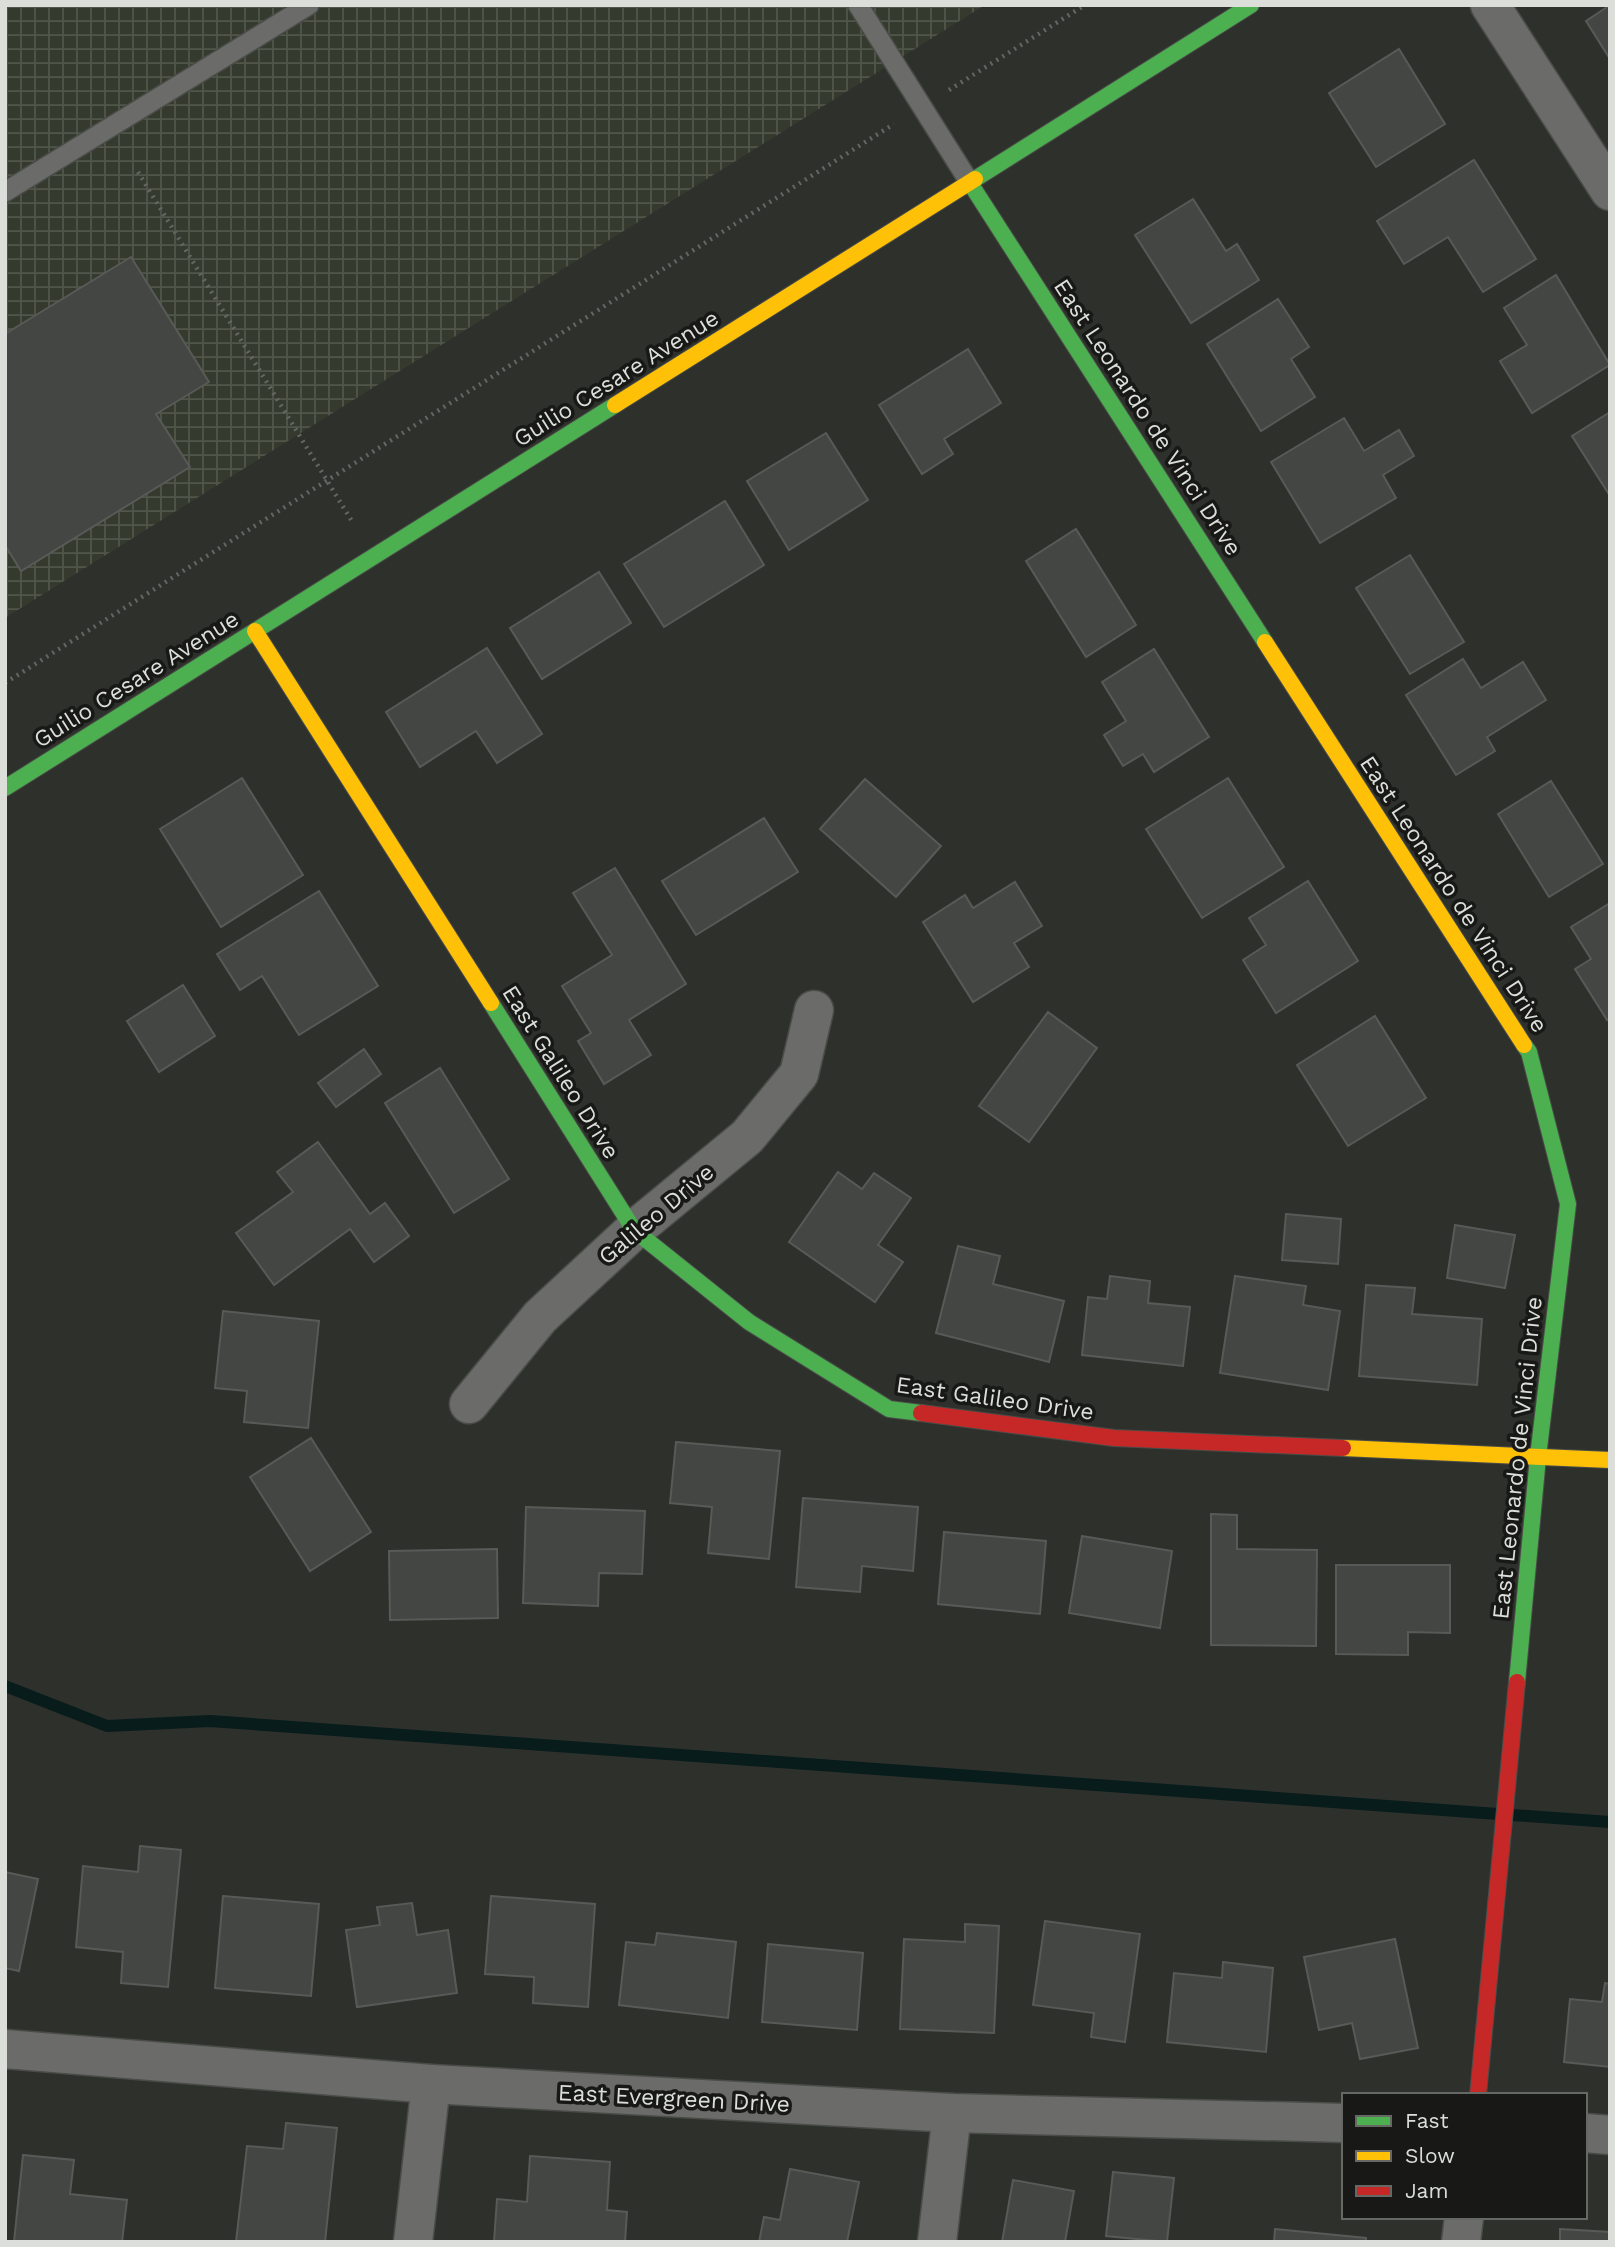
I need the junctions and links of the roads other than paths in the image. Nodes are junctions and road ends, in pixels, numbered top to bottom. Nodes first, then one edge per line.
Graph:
1 (309, 5) edge
2 (858, 5) edge
3 (1251, 5) edge
4 (1490, 5) edge
5 (970, 183) junction
6 (1610, 191) edge
7 (5, 192) edge
8 (255, 631) junction
9 (5, 788) edge
10 (814, 1010) dead end
11 (634, 1230) junction
12 (469, 1404) dead end
13 (1538, 1457) junction
14 (1610, 1460) edge
15 (5, 2049) edge
16 (431, 2084) junction
17 (1478, 2093) edge
18 (952, 2113) junction
19 (1342, 2123) edge
20 (1587, 2133) edge
21 (1610, 2134) edge
22 (1464, 2219) edge
23 (413, 2242) edge
24 (937, 2242) edge
25 (1461, 2242) edge

1 - 7 lane
2 - 5 lane
3 - 5 street, Guilio Cesare Avenue
4 - 6 street
5 - 8 street, Guilio Cesare Avenue
5 - 13 street, East Leonardo de Vinci Drive
8 - 9 street, Guilio Cesare Avenue
8 - 11 street, East Galileo Drive
10 - 11 street, Galileo Drive
11 - 12 street, Galileo Drive
11 - 13 street, East Galileo Drive
13 - 14 street, East Galileo Drive
13 - 17 street, East Leonardo de Vinci Drive
15 - 16 street, East Evergreen Drive
16 - 18 street, East Evergreen Drive
16 - 23 street
18 - 19 street, East Evergreen Drive
18 - 24 street
20 - 21 street
22 - 25 street

